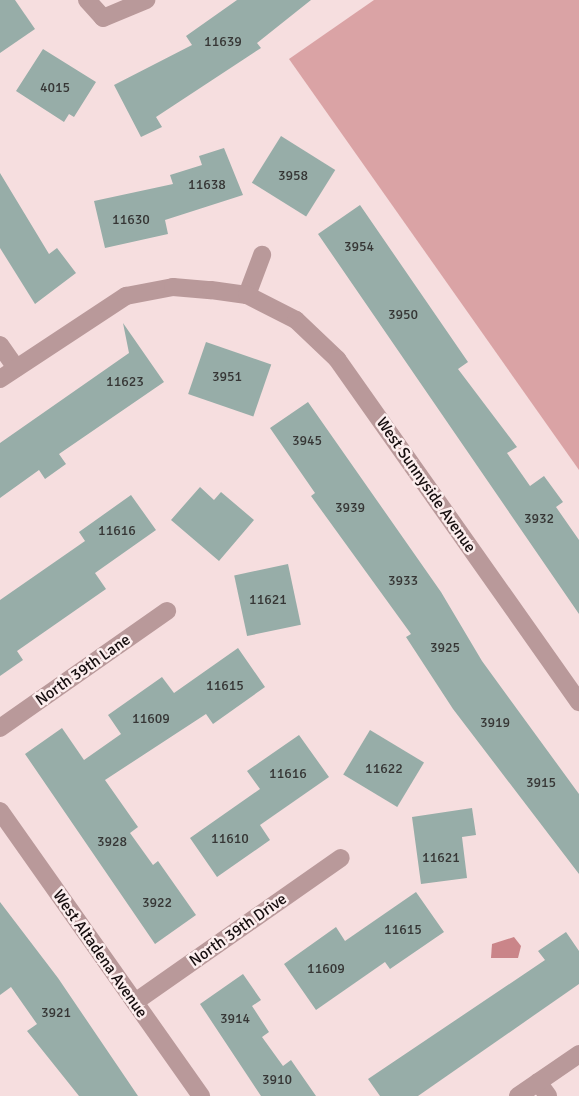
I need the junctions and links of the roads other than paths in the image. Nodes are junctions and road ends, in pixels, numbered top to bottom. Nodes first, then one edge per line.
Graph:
1 (87, 0) edge
2 (146, 0) edge
3 (262, 255) dead end
4 (247, 296) junction
5 (0, 345) edge
6 (16, 368) junction
7 (0, 379) edge
8 (167, 611) dead end
9 (579, 702) edge
10 (0, 728) edge
11 (0, 812) edge
12 (341, 858) dead end
13 (135, 1002) junction
14 (579, 1054) edge
15 (543, 1089) edge
16 (201, 1096) edge
17 (518, 1096) edge

1 - 2 street
3 - 4 street
4 - 6 street, West Sunnyside Avenue
4 - 9 street, West Sunnyside Avenue
5 - 6 street
6 - 7 street, West Sunnyside Avenue
8 - 10 street, North 39th Lane
11 - 13 street, West Altadena Avenue
12 - 13 street, North 39th Drive
13 - 16 street, West Altadena Avenue
14 - 15 street
15 - 17 street

